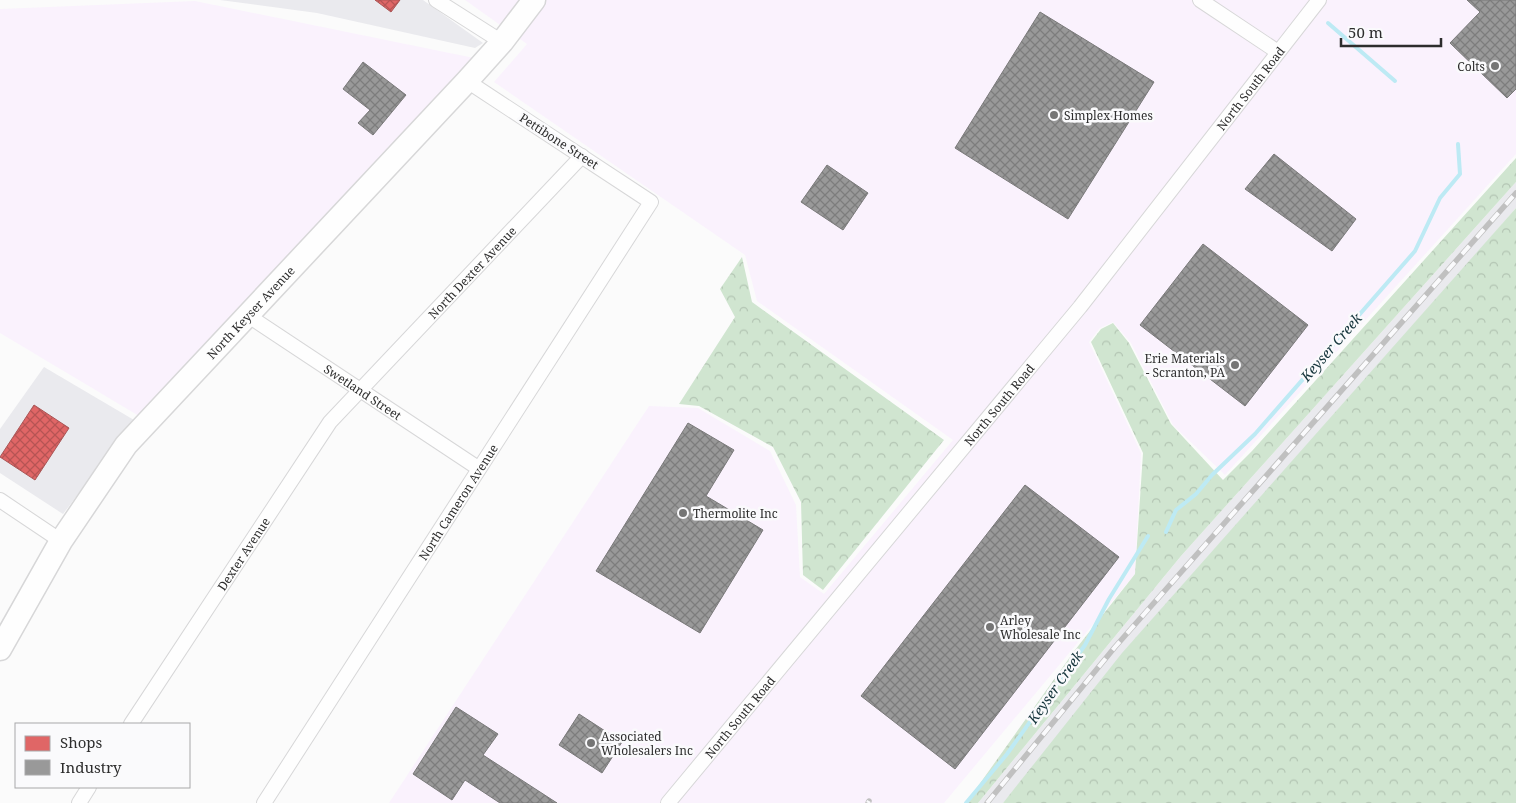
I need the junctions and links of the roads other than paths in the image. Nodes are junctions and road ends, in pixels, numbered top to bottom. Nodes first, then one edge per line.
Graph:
1 (436, 0) edge
2 (534, 0) edge
3 (1200, 0) edge
4 (1319, 0) edge
5 (502, 42) junction
6 (1278, 52) junction
7 (467, 81) junction
8 (582, 156) junction
9 (651, 202) joint
10 (247, 315) junction
11 (362, 390) junction
12 (478, 468) junction
13 (0, 500) edge
14 (61, 541) junction
15 (0, 648) edge
16 (131, 723) edge
17 (88, 788) edge
18 (79, 803) edge
19 (264, 803) edge
20 (668, 803) edge

1 - 5 street
2 - 5 main road, North Keyser Avenue
3 - 6 street
4 - 6 street, North South Road
5 - 7 main road, North Keyser Avenue
6 - 20 street, North South Road
7 - 8 street, Pettibone Street
7 - 10 main road, North Keyser Avenue
8 - 9 street, Pettibone Street
8 - 11 street, North Dexter Avenue
9 - 12 street, North Cameron Avenue
10 - 11 street, Swetland Street
10 - 14 main road, North Keyser Avenue
11 - 12 street, Swetland Street
11 - 16 street, Dexter Avenue
12 - 19 street, North Cameron Avenue
13 - 14 street
14 - 15 main road, North Keyser Avenue
17 - 18 street

